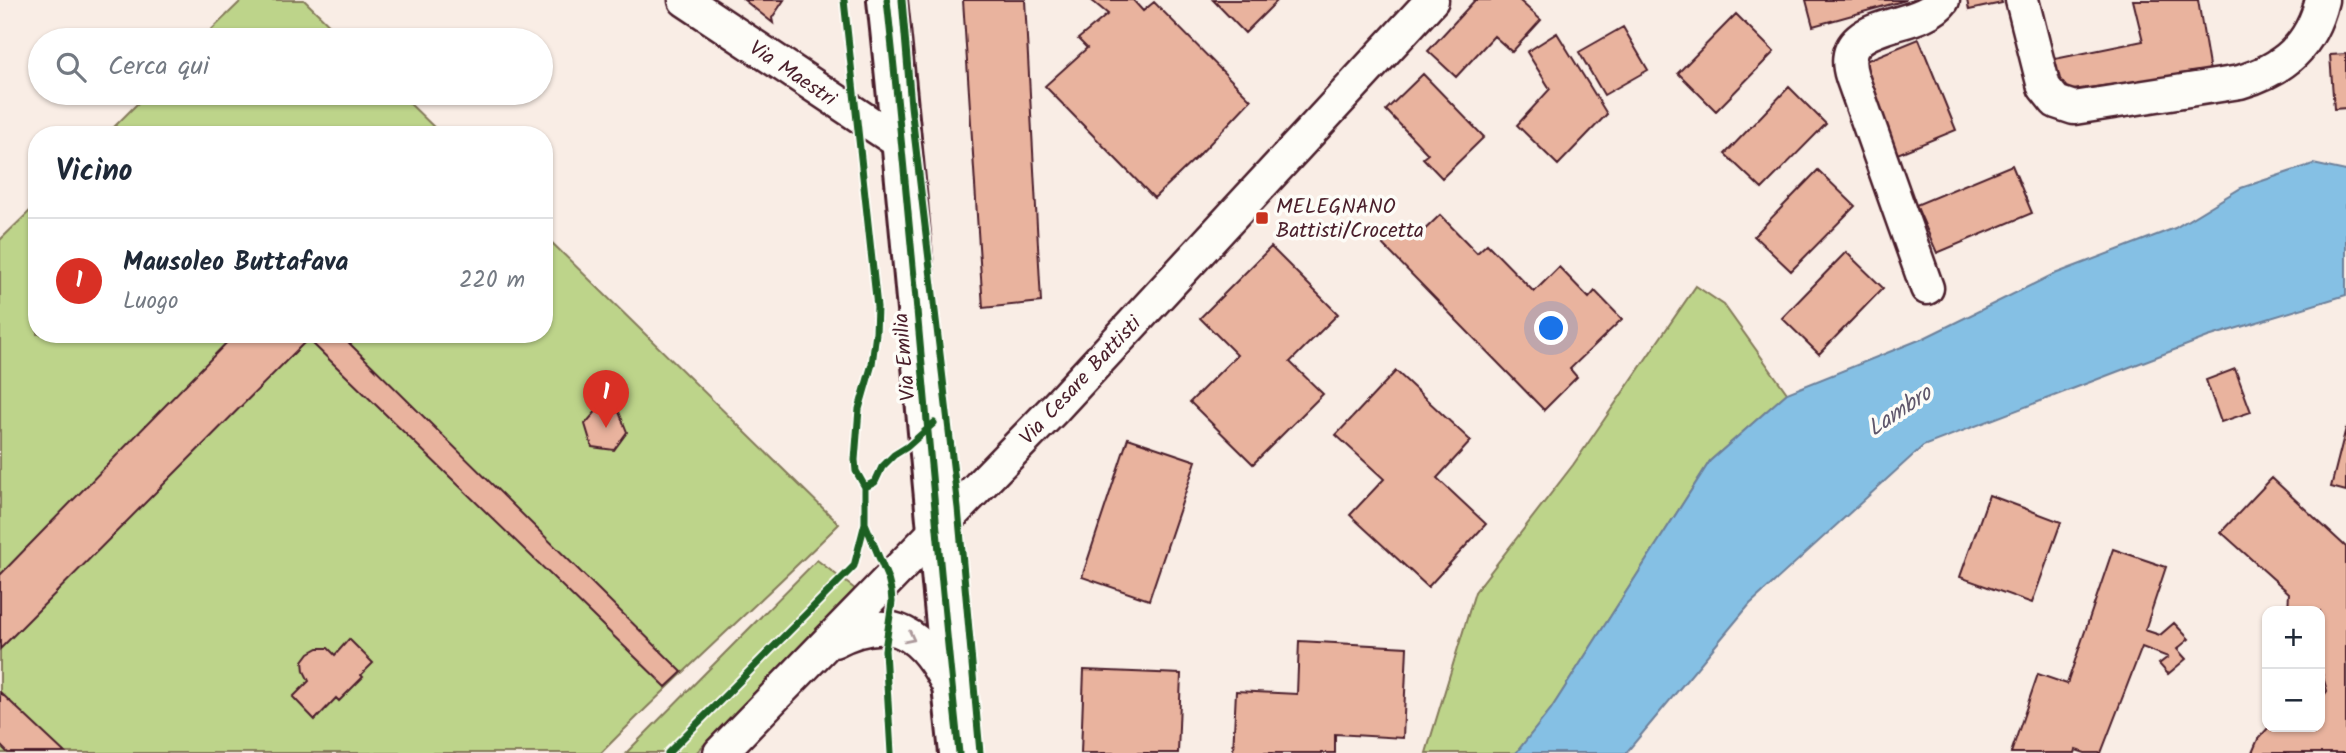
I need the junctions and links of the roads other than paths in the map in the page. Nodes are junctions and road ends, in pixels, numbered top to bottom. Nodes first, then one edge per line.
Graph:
1 (685, 0) edge
2 (887, 0) edge
3 (1432, 0) edge
4 (1943, 0) edge
5 (2022, 0) edge
6 (2322, 0) edge
7 (902, 145) junction
8 (1927, 288) dead end
9 (938, 529) junction
10 (824, 647) junction
11 (953, 697) junction
12 (720, 753) edge
13 (959, 753) edge

1 - 7 street, Via Maestri
2 - 7 street, Via Emilia
3 - 9 street, Via Cesare Battisti
4 - 8 street
5 - 6 street
7 - 9 street, Via Emilia
9 - 10 street, Via Cesare Battisti
9 - 11 street, Via Emilia
10 -> 11 street
10 - 12 street, Via Cesare Battisti
11 - 13 street, Via Emilia

